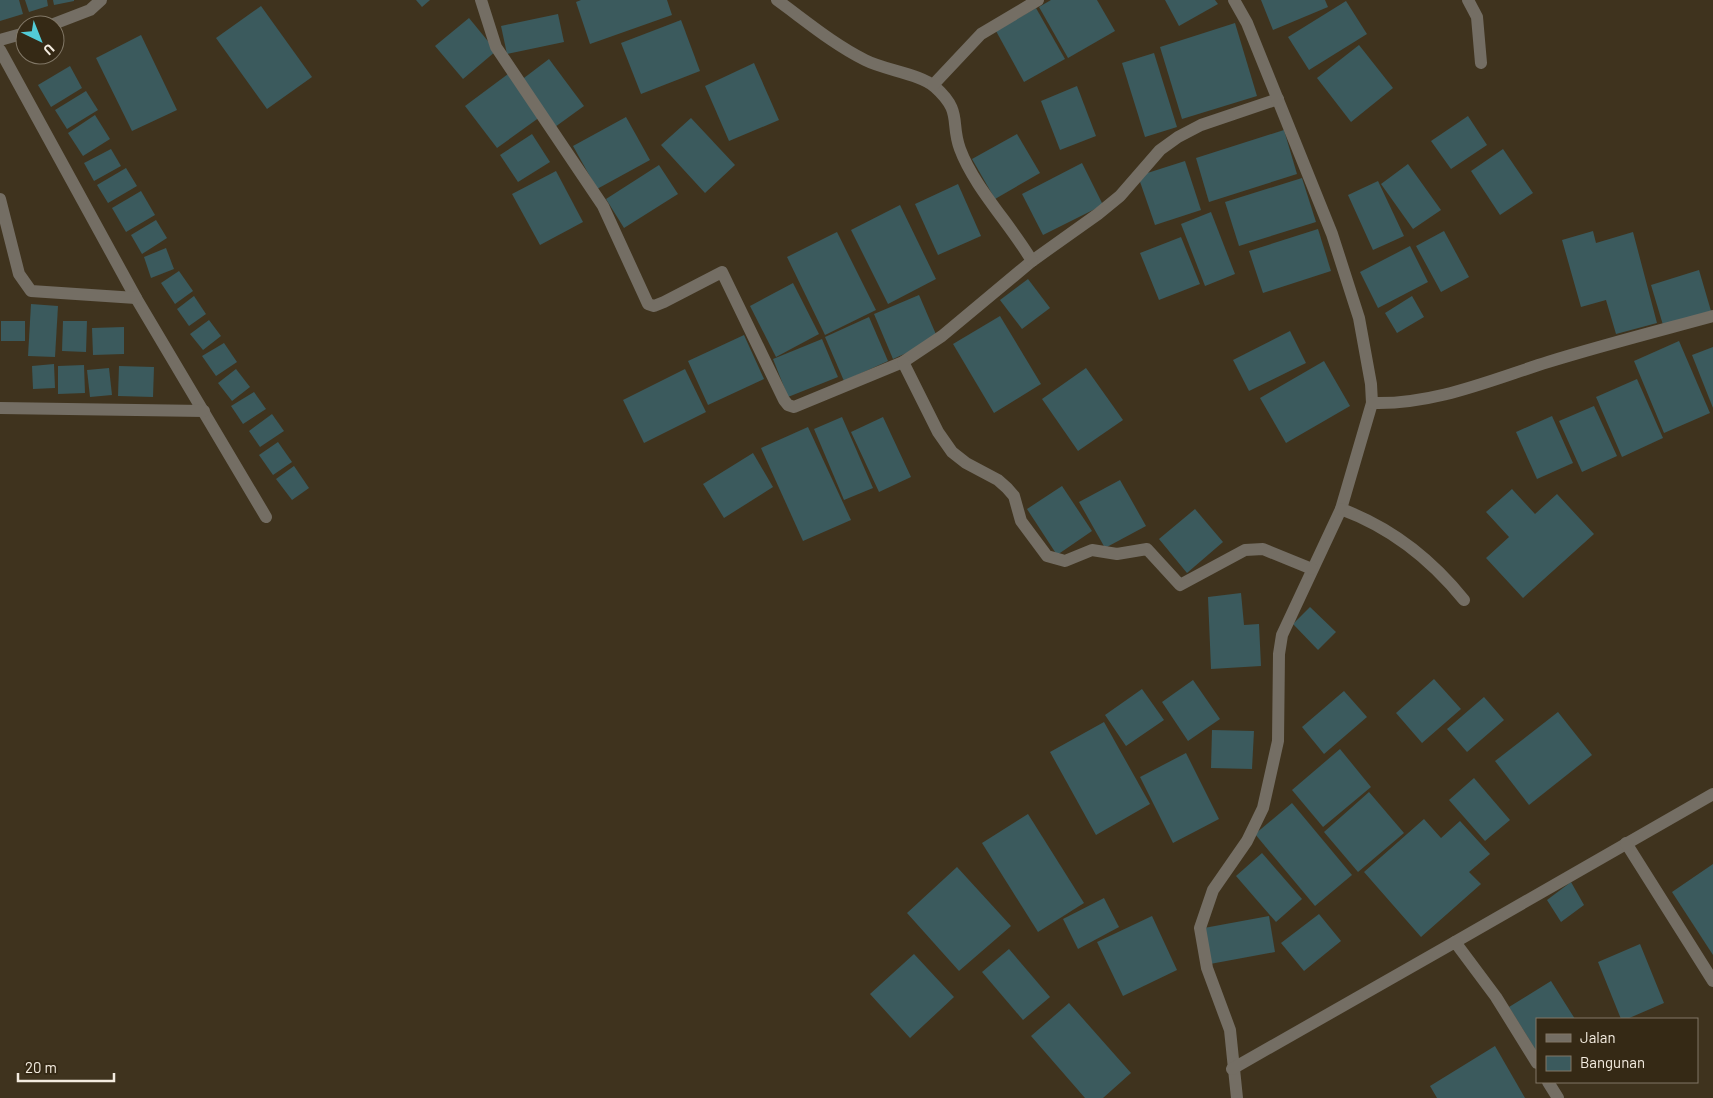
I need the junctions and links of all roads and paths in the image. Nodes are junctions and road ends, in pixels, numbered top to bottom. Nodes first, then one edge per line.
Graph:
1 (101, 0) edge
2 (481, 0) edge
3 (777, 0) edge
4 (1038, 0) edge
5 (1234, 0) edge
6 (1468, 0) edge
7 (65, 20) edge
8 (15, 36) edge
9 (0, 40) edge
10 (0, 50) edge
11 (1481, 63) dead end
12 (933, 85) junction
13 (1278, 99) junction
14 (0, 199) edge
15 (1032, 261) junction
16 (136, 298) junction
17 (1713, 316) edge
18 (903, 362) junction
19 (1372, 403) junction
20 (0, 408) edge
21 (204, 411) junction
22 (1341, 509) junction
23 (266, 517) dead end
24 (1312, 569) junction
25 (1464, 600) dead end
26 (1713, 794) edge
27 (1626, 843) junction
28 (1455, 942) junction
29 (1713, 981) edge
30 (1536, 1062) edge
31 (1232, 1069) junction
32 (1549, 1083) edge
33 (1237, 1098) edge
34 (1558, 1098) edge

1 - 7 street
2 - 18 street
3 - 12 street
4 - 12 street
5 - 13 street
6 - 11 street
8 - 9 street
10 - 16 street
12 - 15 street
13 - 15 street
13 - 19 street
14 - 16 street
15 - 18 street
16 - 21 street
17 - 19 street
18 - 24 street
19 - 22 street
20 - 21 street
21 - 23 street
22 - 24 street
22 - 25 street
24 - 31 street
26 - 27 street
27 - 28 street
27 - 29 street
28 - 30 street
28 - 31 street
31 - 33 street
32 - 34 street

